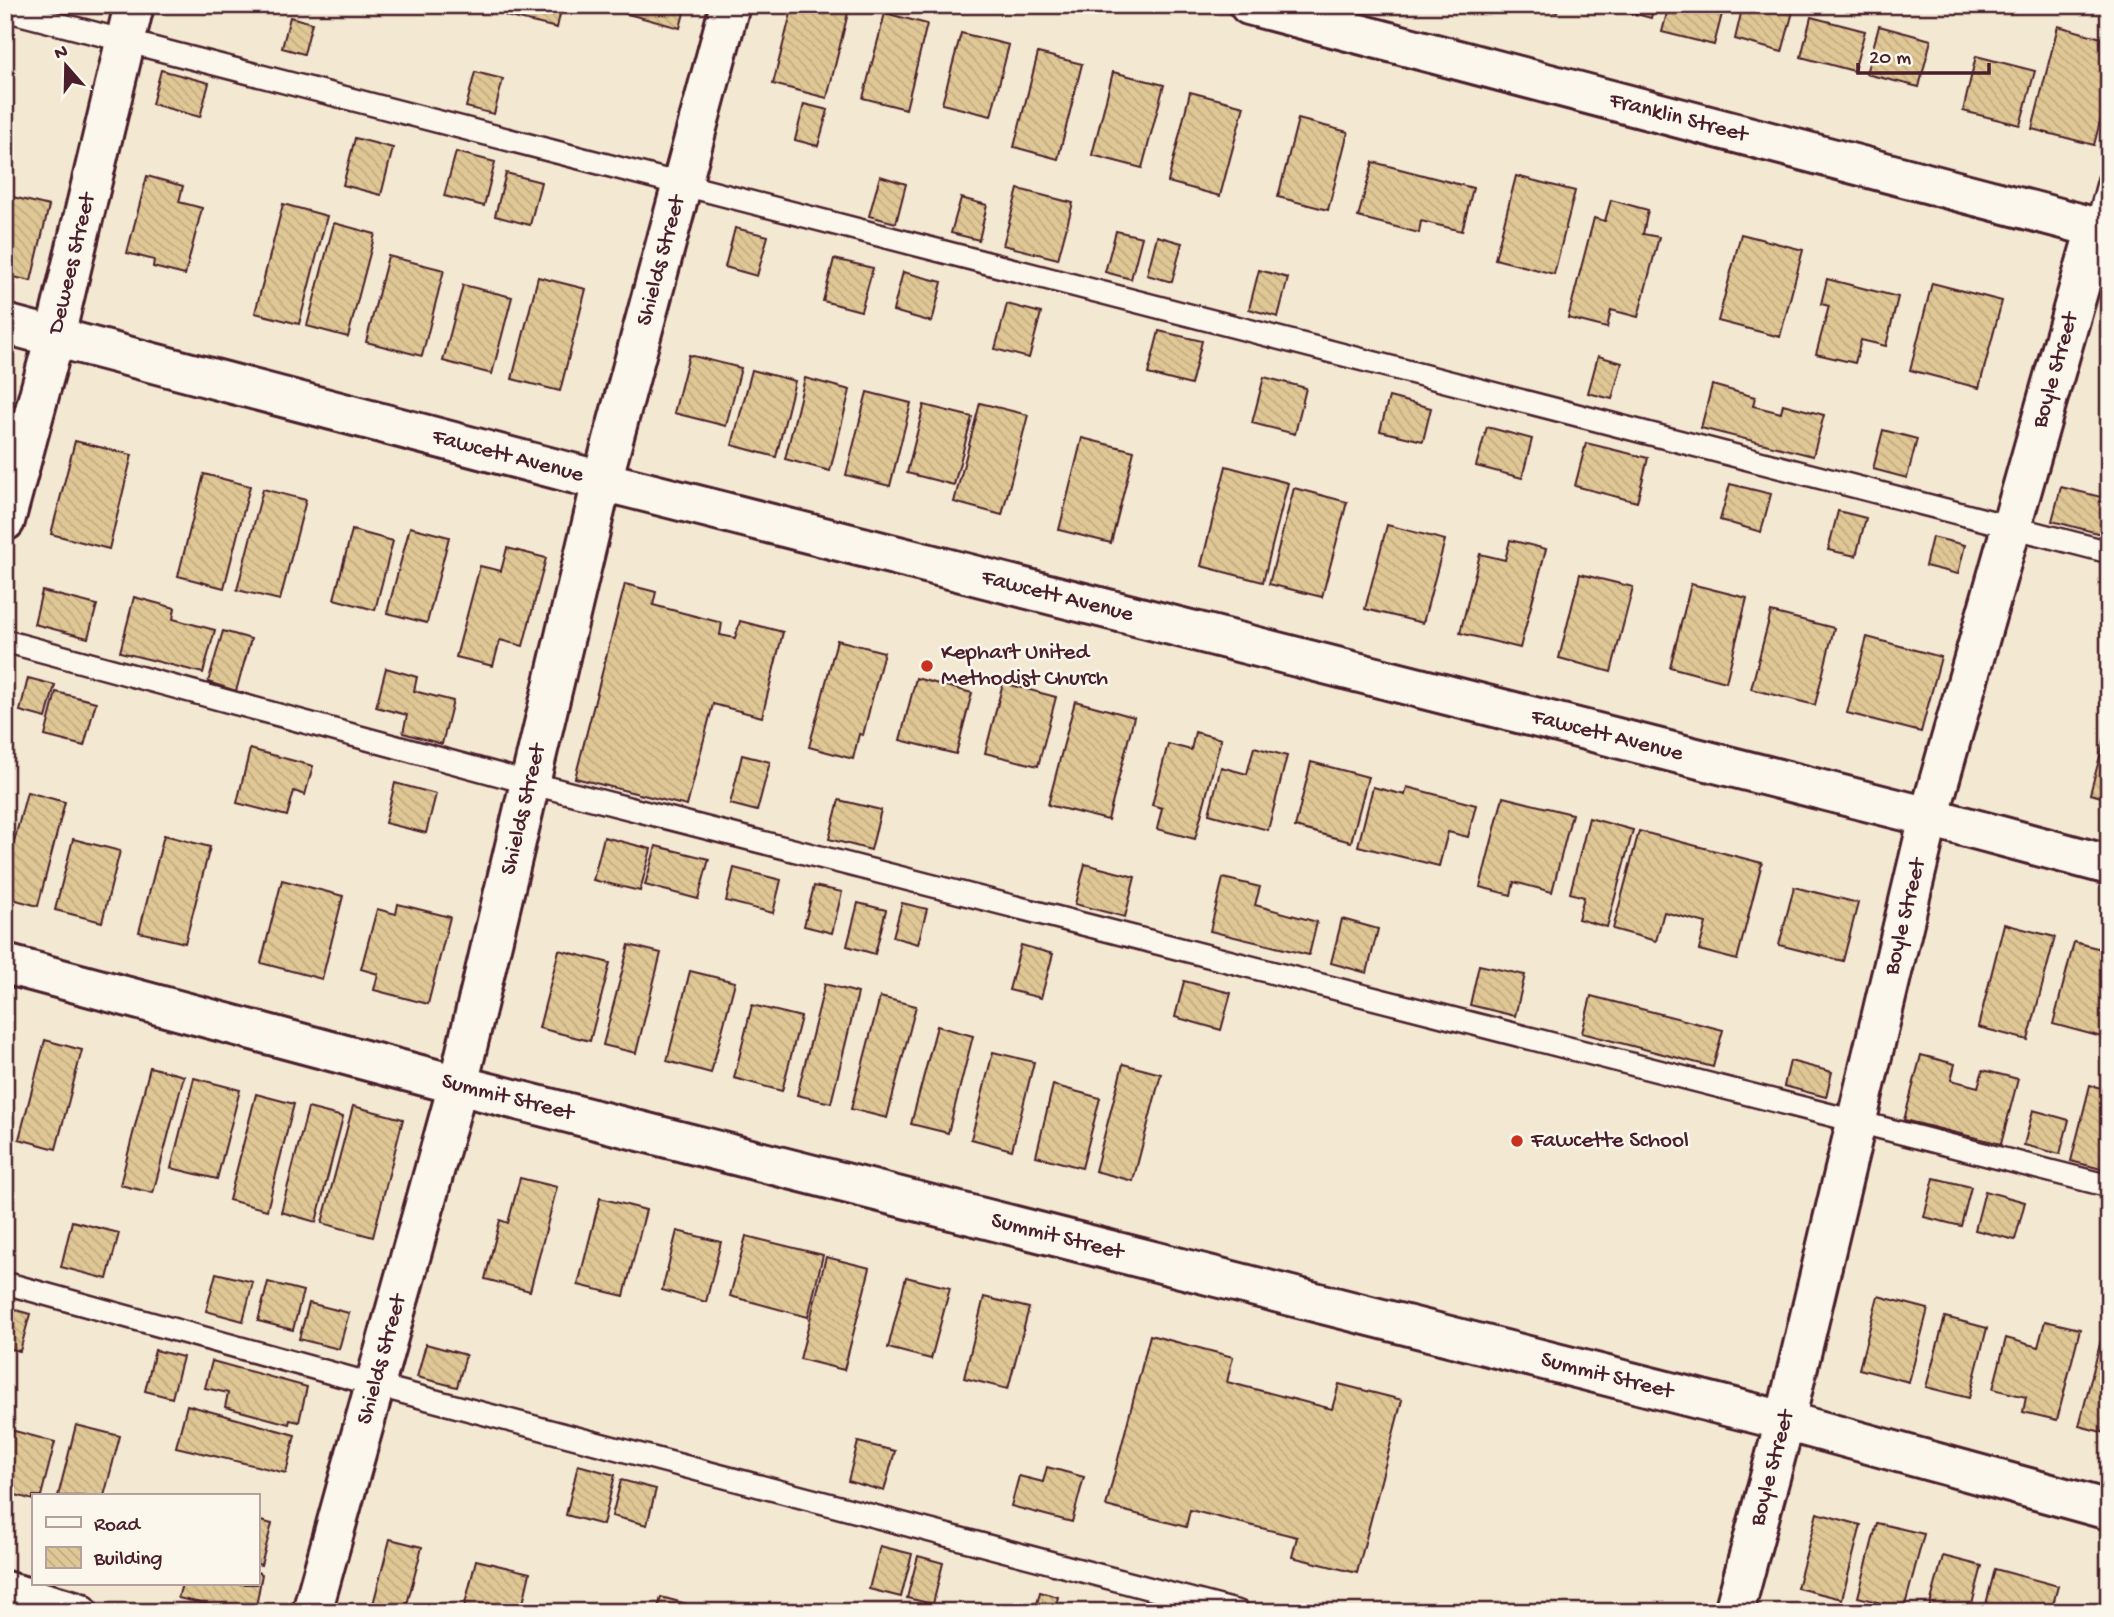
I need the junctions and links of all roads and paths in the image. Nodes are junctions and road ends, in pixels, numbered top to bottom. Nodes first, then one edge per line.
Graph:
1 (730, 5) edge
2 (1249, 5) edge
3 (5, 10) edge
4 (130, 22) edge
5 (2109, 180) edge
6 (682, 183) junction
7 (2102, 230) edge
8 (5, 324) edge
9 (55, 336) junction
10 (602, 481) junction
11 (5, 521) edge
12 (2011, 526) junction
13 (2109, 552) edge
14 (5, 641) edge
15 (530, 783) junction
16 (1929, 817) junction
17 (2109, 865) edge
18 (5, 964) edge
19 (458, 1085) junction
20 (1856, 1121) junction
21 (2109, 1186) edge
22 (5, 1283) edge
23 (374, 1385) junction
24 (1784, 1421) junction
25 (2109, 1510) edge
26 (5, 1591) edge
27 (78, 1612) edge
28 (312, 1612) edge
29 (1239, 1612) edge
30 (1734, 1612) edge

1 - 6 street, Shields Street
2 - 7 street, Franklin Street
3 - 4 lane
4 - 6 lane
4 - 9 street, Dewees Street
5 - 7 lane
6 - 10 street, Shields Street
6 - 12 lane
7 - 12 street, Boyle Street
8 - 9 street, Fawcett Avenue
9 - 10 street, Fawcett Avenue
9 - 11 street, Dewees Street
10 - 15 street, Shields Street
10 - 16 street, Fawcett Avenue
12 - 13 lane
12 - 16 street, Boyle Street
14 - 15 lane
15 - 19 street, Shields Street
15 - 20 lane
16 - 17 street, Fawcett Avenue
16 - 20 street, Boyle Street
18 - 19 street, Summit Street
19 - 23 street, Shields Street
19 - 24 street, Summit Street
20 - 21 lane
20 - 24 street, Boyle Street
22 - 23 lane
23 - 28 street, Shields Street
23 - 29 lane
24 - 25 street, Summit Street
24 - 30 street, Boyle Street
26 - 27 street

